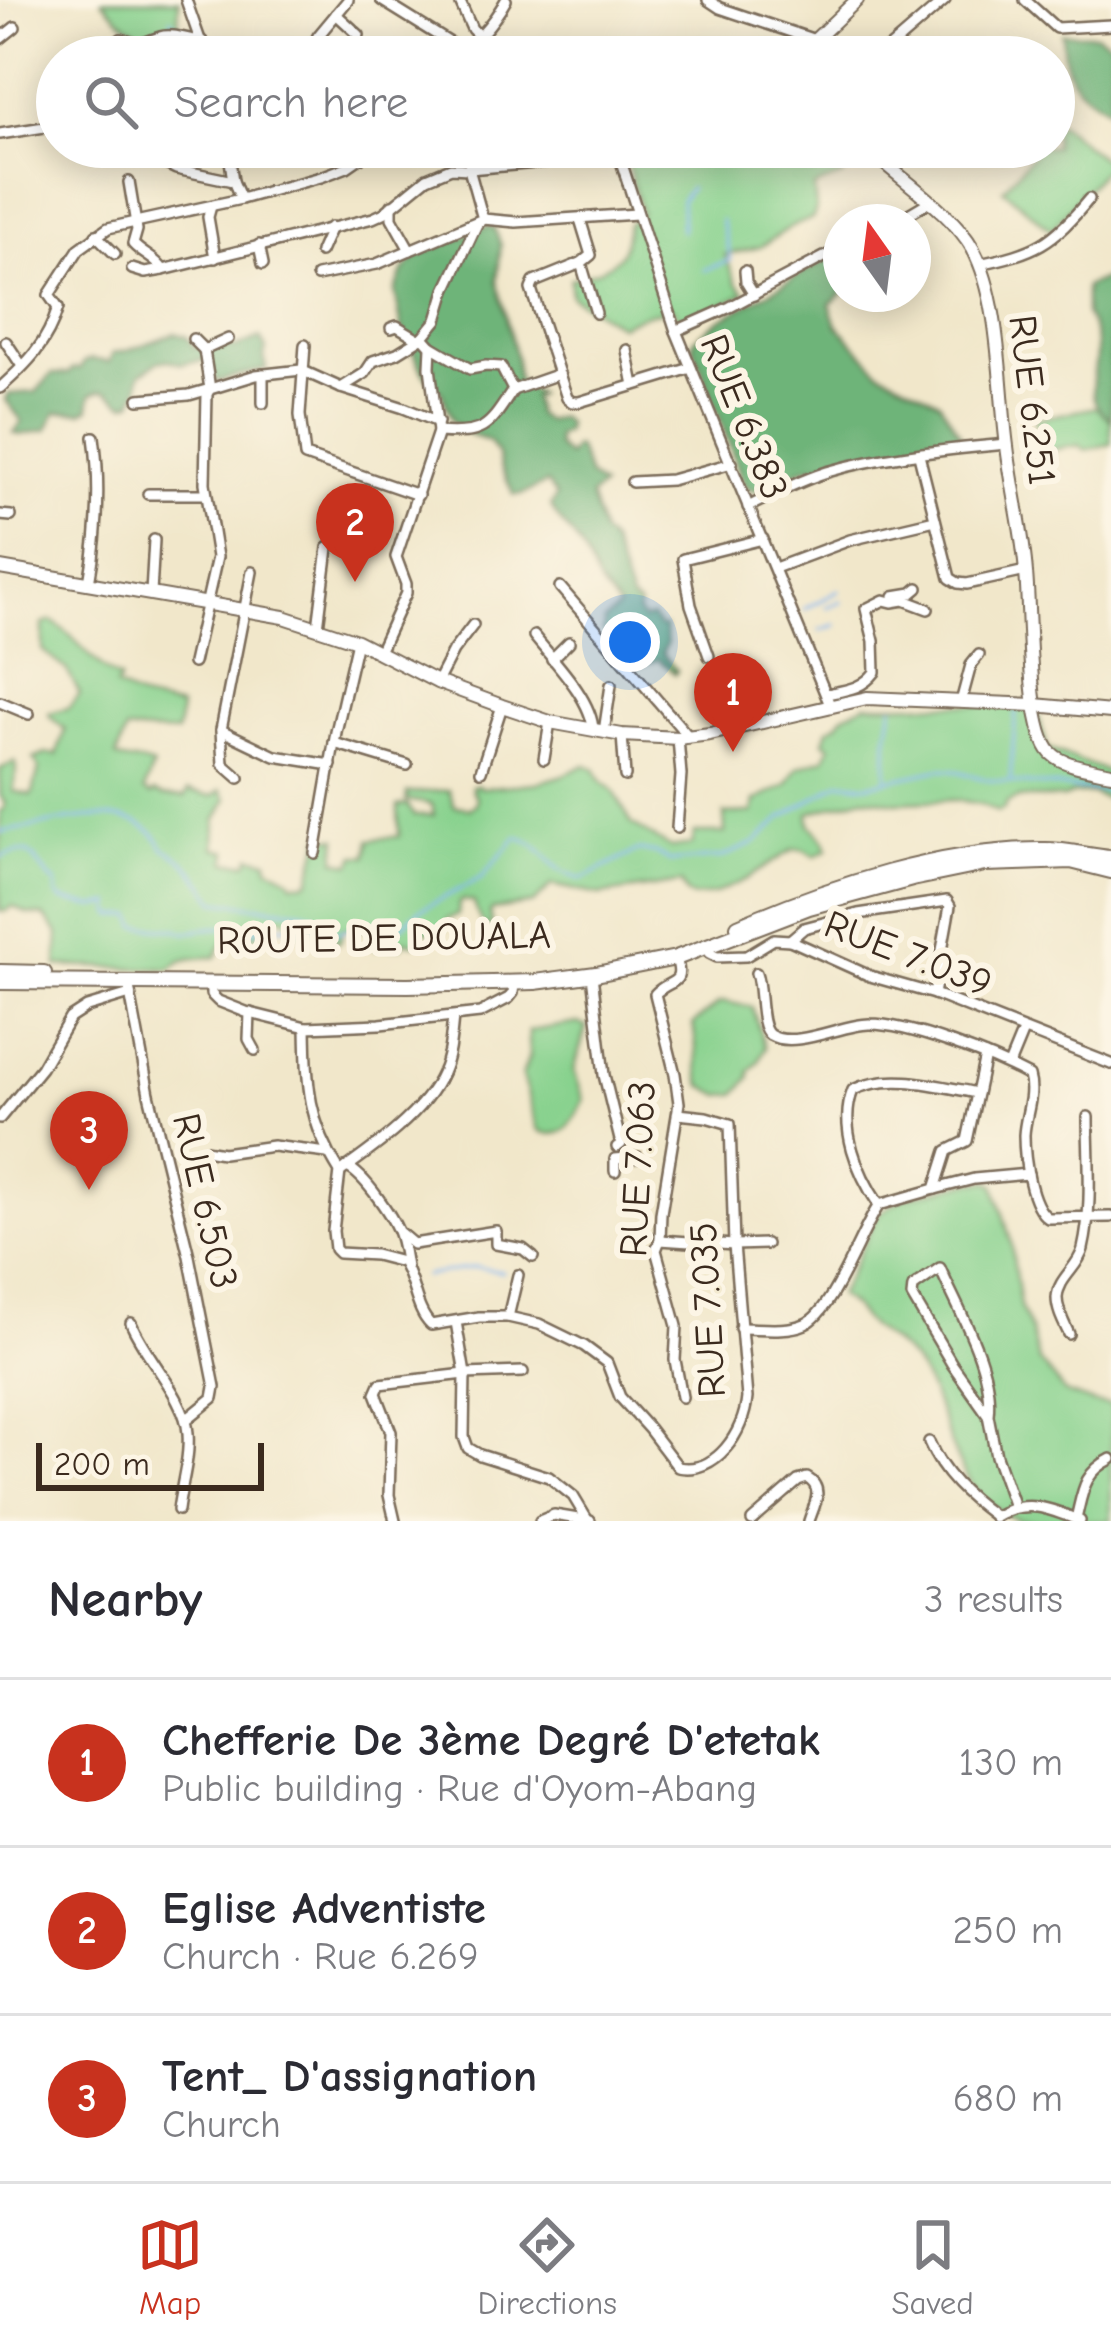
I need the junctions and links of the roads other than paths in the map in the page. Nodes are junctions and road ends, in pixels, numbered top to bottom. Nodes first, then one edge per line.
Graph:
1 (186, 0) edge
2 (348, 0) edge
3 (381, 0) edge
4 (459, 0) edge
5 (506, 0) edge
6 (707, 0) edge
7 (857, 0) edge
8 (945, 0) edge
9 (1026, 0) edge
10 (336, 14) junction
11 (1111, 25) edge
12 (15, 26) dead end
13 (359, 34) dead end
14 (200, 36) edge
15 (318, 36) edge
16 (438, 36) edge
17 (478, 36) joint
18 (803, 36) edge
19 (819, 36) edge
20 (903, 36) edge
21 (0, 39) edge
22 (36, 128) edge
23 (0, 134) edge
24 (172, 168) edge
25 (231, 168) edge
26 (344, 168) edge
27 (478, 168) edge
28 (623, 168) edge
29 (890, 168) edge
30 (470, 169) junction
31 (129, 182) dead end
32 (233, 182) junction
33 (241, 199) junction
34 (1089, 199) dead end
35 (929, 202) junction
36 (926, 204) edge
37 (392, 205) junction
38 (211, 206) junction
39 (637, 214) junction
40 (483, 219) junction
41 (580, 219) junction
42 (135, 220) junction
43 (331, 227) junction
44 (96, 235) junction
45 (259, 245) junction
46 (410, 250) junction
47 (320, 252) dead end
48 (141, 253) junction
49 (115, 254) dead end
50 (215, 258) junction
51 (823, 258) edge
52 (581, 263) junction
53 (263, 264) dead end
54 (980, 264) junction
55 (132, 269) dead end
56 (164, 270) junction
57 (745, 271) dead end
58 (145, 272) junction
59 (317, 275) dead end
60 (754, 295) junction
61 (596, 313) dead end
62 (391, 328) dead end
63 (676, 331) junction
64 (193, 338) dead end
65 (420, 338) junction
66 (228, 339) dead end
67 (6, 342) dead end
68 (304, 345) dead end
69 (431, 346) junction
70 (204, 350) junction
71 (627, 350) dead end
72 (22, 366) junction
73 (692, 368) junction
74 (301, 370) junction
75 (263, 374) junction
76 (559, 374) junction
77 (634, 385) junction
78 (0, 388) edge
79 (341, 388) junction
80 (211, 389) junction
81 (513, 390) junction
82 (139, 399) dead end
83 (262, 403) dead end
84 (438, 427) junction
85 (94, 437) dead end
86 (1006, 444) junction
87 (919, 455) junction
88 (732, 464) junction
89 (632, 482) dead end
90 (148, 494) dead end
91 (206, 494) junction
92 (418, 495) junction
93 (748, 506) junction
94 (935, 520) junction
95 (763, 539) junction
96 (154, 540) dead end
97 (328, 548) dead end
98 (0, 568) edge
99 (776, 568) junction
100 (1026, 571) junction
101 (252, 572) dead end
102 (88, 583) junction
103 (560, 587) dead end
104 (918, 588) dead end
105 (151, 593) junction
106 (884, 600) junction
107 (206, 602) junction
108 (246, 609) junction
109 (928, 609) dead end
110 (473, 625) dead end
111 (318, 628) junction
112 (534, 636) dead end
113 (358, 641) junction
114 (569, 642) dead end
115 (379, 652) junction
116 (710, 656) dead end
117 (980, 656) dead end
118 (552, 658) junction
119 (193, 663) dead end
120 (437, 682) junction
121 (611, 685) dead end
122 (828, 700) junction
123 (961, 702) junction
124 (0, 703) edge
125 (1035, 705) junction
126 (502, 706) junction
127 (1111, 712) edge
128 (29, 714) dead end
129 (550, 722) junction
130 (221, 730) junction
131 (599, 731) junction
132 (622, 735) junction
133 (683, 737) junction
134 (334, 743) junction
135 (544, 760) dead end
136 (331, 765) junction
137 (407, 766) dead end
138 (481, 772) dead end
139 (1111, 773) edge
140 (625, 776) dead end
141 (239, 778) dead end
142 (677, 828) dead end
143 (315, 853) dead end
144 (1111, 858) edge
145 (1111, 871) edge
146 (790, 940) junction
147 (708, 947) junction
148 (676, 958) junction
149 (0, 973) edge
150 (756, 973) dead end
151 (592, 974) junction
152 (535, 978) junction
153 (0, 982) edge
154 (211, 982) junction
155 (514, 984) junction
156 (129, 988) junction
157 (934, 994) junction
158 (250, 1013) junction
159 (453, 1017) junction
160 (306, 1027) junction
161 (1023, 1031) junction
162 (255, 1050) dead end
163 (985, 1056) junction
164 (1111, 1064) edge
165 (1009, 1065) junction
166 (977, 1093) junction
167 (678, 1114) junction
168 (1088, 1117) dead end
169 (0, 1118) edge
170 (205, 1150) dead end
171 (327, 1153) junction
172 (638, 1156) dead end
173 (350, 1168) junction
174 (1028, 1174) junction
175 (934, 1189) junction
176 (879, 1205) junction
177 (1088, 1217) junction
178 (1111, 1217) edge
179 (400, 1233) junction
180 (660, 1240) junction
181 (766, 1244) dead end
182 (734, 1245) junction
183 (533, 1257) dead end
184 (406, 1267) junction
185 (518, 1275) dead end
186 (508, 1317) junction
187 (456, 1322) junction
188 (131, 1323) dead end
189 (740, 1328) junction
190 (1069, 1334) dead end
191 (524, 1372) dead end
192 (465, 1374) junction
193 (682, 1396) dead end
194 (988, 1415) junction
195 (186, 1420) junction
196 (929, 1442) dead end
197 (1111, 1459) edge
198 (1013, 1507) junction
199 (178, 1510) dead end
200 (993, 1519) edge
201 (1078, 1520) edge
202 (395, 1521) edge
203 (540, 1521) edge
204 (589, 1521) edge
205 (752, 1521) edge
206 (809, 1521) edge

1 - 14 street
2 - 10 street
3 - 16 street
4 - 17 street
5 - 17 street
6 - 18 street
7 - 19 main road
8 - 20 street
9 - 11 street
10 - 13 street
10 - 15 street
12 - 21 street
22 - 23 street
24 - 32 street
25 - 32 street
26 - 33 street
27 - 30 street
28 - 39 street, RUE 6.383
29 - 35 main road, RUE 6.251
30 - 37 street
30 - 40 street
31 - 42 street
32 - 33 street
33 - 38 street
34 - 54 street
35 - 36 street
35 - 54 main road, RUE 6.251
37 - 43 street
37 - 46 street
38 - 42 street
38 - 50 street
39 - 41 street
39 - 63 street, RUE 6.383
40 - 41 street
40 - 46 street
40 - 65 street
41 - 52 street
42 - 44 street
42 - 48 street
43 - 45 street
43 - 47 street
44 - 49 street
44 - 72 street
45 - 50 street
45 - 53 street
46 - 59 street
48 - 56 street
48 - 58 street
50 - 56 street
51 - 60 street
52 - 61 street
52 - 76 street
54 - 86 main road, RUE 6.251
55 - 58 street
56 - 58 street
57 - 60 street
60 - 63 street
62 - 65 street
63 - 73 street, RUE 6.383
64 - 70 street
65 - 69 street
65 - 79 street
66 - 70 street
67 - 72 street
68 - 74 street
69 - 81 street
69 - 84 street
70 - 80 street
71 - 77 street
72 - 78 street
73 - 77 street
73 - 88 street, RUE 6.383
74 - 75 street
74 - 79 street
74 - 92 street
75 - 80 street
75 - 83 street
76 - 77 street
76 - 81 street
79 - 84 street
80 - 82 street
80 - 91 street
81 - 84 street
84 - 92 street
85 - 102 street
86 - 87 street
86 - 100 main road, RUE 6.251
87 - 93 street
87 - 94 street
88 - 89 street
88 - 93 street, RUE 6.383
90 - 91 street
91 - 107 street
92 - 115 street
93 - 95 street, RUE 6.383
94 - 99 street
94 - 100 street
95 - 99 street, RUE 6.383
95 - 116 street
96 - 105 street
97 - 111 street
98 - 102 main road
99 - 122 street, RUE 6.383
100 - 125 main road, RUE 6.251
101 - 108 street
102 - 105 main road
103 - 133 street
104 - 106 street
105 - 107 main road
106 - 109 street
106 - 122 street
107 - 108 main road
107 - 119 street
108 - 111 main road
108 - 130 street
110 - 120 street
111 - 113 main road
112 - 118 street
113 - 115 main road
113 - 134 street
114 - 118 street
115 - 120 main road
117 - 123 street
118 - 131 street
120 - 126 main road
121 - 131 street
122 - 123 main road
122 - 133 main road
123 - 125 main road
124 - 128 street
125 - 127 main road
125 - 139 main road
126 - 129 main road
126 - 138 street
129 - 131 main road
129 - 135 street
130 - 136 street
130 - 141 street
131 - 132 main road
132 - 133 main road
132 - 140 street
133 - 142 street
134 - 136 street
134 - 137 street
136 - 143 street
144 - 152 main road, ROUTE DE DOUALA
145 - 147 main road
146 - 147 street, RUE 7.039
146 - 157 street, RUE 7.039
146 - 157 street
147 - 148 main road
148 - 151 main road
148 - 167 street, RUE 7.063
149 - 152 main road, ROUTE DE DOUALA
150 - 163 street
151 - 152 main road
151 - 172 street
152 - 155 main road
153 - 156 main road
154 - 155 main road
154 - 156 main road
154 - 158 street
155 - 159 street
156 - 169 street
156 - 195 street, RUE 6.503
157 - 161 street, RUE 7.039
158 - 160 street
158 - 162 street
159 - 160 street
159 - 173 street
160 - 171 street
161 - 164 street, RUE 7.039
161 - 165 street, RUE 7.039
163 - 165 street
163 - 166 street
165 - 174 street
166 - 175 street
166 - 176 street
167 - 180 street, RUE 7.063
167 - 182 street, RUE 7.035
168 - 177 street
170 - 171 street
171 - 173 street
173 - 179 street
173 - 184 street
174 - 175 street
174 - 177 street
175 - 176 street
176 - 189 street
177 - 178 street
177 - 190 street
179 - 183 street
179 - 184 street
180 - 182 street
180 - 193 street, RUE 7.063
181 - 182 street
182 - 189 street, RUE 7.035
184 - 187 street
185 - 186 street
186 - 187 street, RUE 7.035
186 - 189 street, RUE 7.035
187 - 192 street
188 - 195 street
191 - 192 street
192 - 202 street
192 - 204 street
194 - 194 street
194 - 198 street
195 - 199 street
196 - 200 street
197 - 201 street
198 - 200 street
198 - 201 street
203 - 204 street
205 - 206 street

